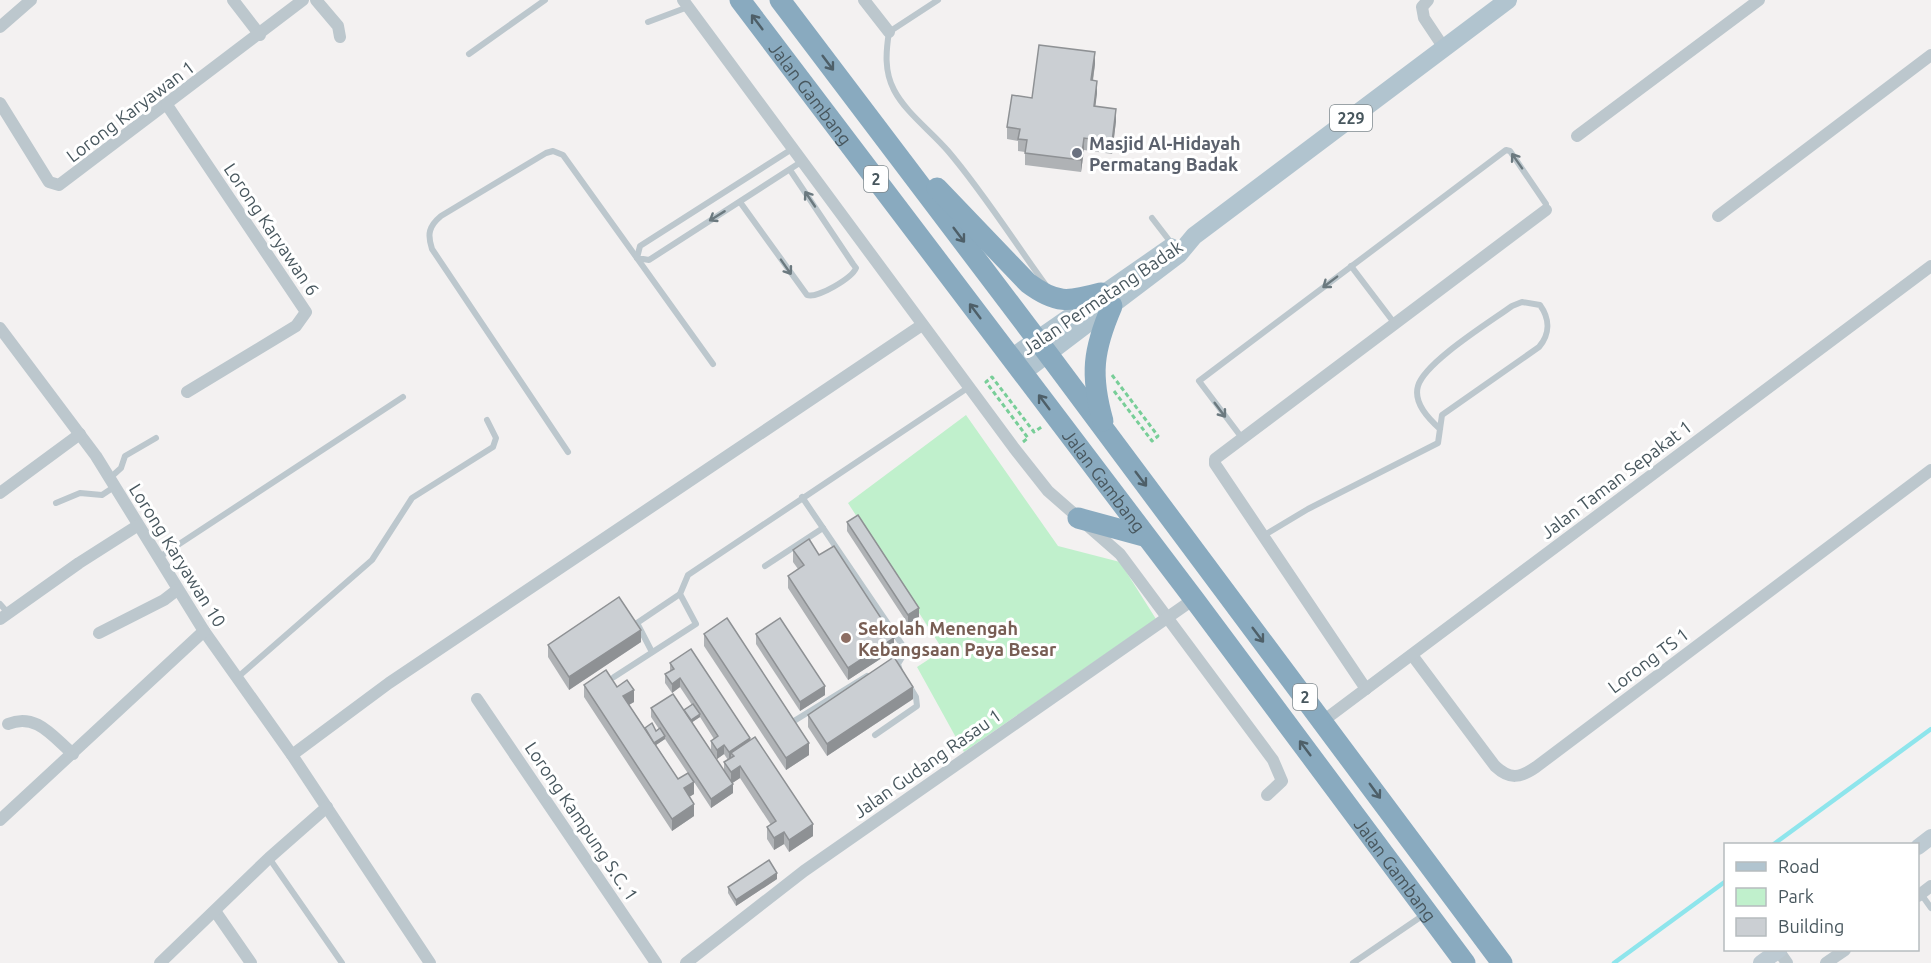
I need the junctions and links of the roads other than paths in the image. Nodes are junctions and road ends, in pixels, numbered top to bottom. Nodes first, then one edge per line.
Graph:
1 (32, 0) edge
2 (233, 0) edge
3 (303, 0) edge
4 (316, 0) edge
5 (545, 0) edge
6 (740, 0) edge
7 (780, 0) edge
8 (864, 0) edge
9 (938, 0) edge
10 (1428, 0) edge
11 (1508, 0) edge
12 (1759, 0) edge
13 (686, 4) edge
14 (648, 22) dead end
15 (0, 27) edge
16 (890, 32) junction
17 (260, 35) junction
18 (340, 37) dead end
19 (1444, 48) junction
20 (469, 54) dead end
21 (1931, 55) edge
22 (0, 103) edge
23 (167, 105) junction
24 (871, 118) junction
25 (1577, 136) dead end
26 (792, 149) junction
27 (801, 162) junction
28 (790, 170) junction
29 (740, 202) junction
30 (1546, 210) joint
31 (1718, 216) dead end
32 (1152, 218) dead end
33 (1176, 250) junction
34 (637, 258) junction
35 (1351, 266) junction
36 (1931, 266) edge
37 (1055, 299) junction
38 (1106, 300) junction
39 (1395, 324) junction
40 (922, 325) junction
41 (0, 328) edge
42 (1043, 346) junction
43 (713, 364) dead end
44 (1016, 366) junction
45 (969, 387) junction
46 (187, 392) dead end
47 (403, 397) dead end
48 (487, 420) dead end
49 (1440, 429) junction
50 (1106, 432) junction
51 (80, 434) junction
52 (156, 438) dead end
53 (1242, 438) junction
54 (568, 452) dead end
55 (1931, 470) edge
56 (112, 483) junction
57 (0, 493) edge
58 (802, 497) junction
59 (56, 503) dead end
60 (1078, 518) junction
61 (138, 526) junction
62 (823, 528) junction
63 (1144, 536) junction
64 (1263, 536) junction
65 (157, 559) junction
66 (765, 566) dead end
67 (177, 590) junction
68 (680, 594) junction
69 (1194, 599) junction
70 (3, 612) edge
71 (1168, 618) junction
72 (204, 631) junction
73 (99, 633) dead end
74 (652, 652) junction
75 (1412, 655) junction
76 (900, 661) junction
77 (890, 663) edge
78 (873, 673) edge
79 (238, 677) junction
80 (614, 677) edge
81 (1366, 689) junction
82 (477, 699) dead end
83 (794, 721) edge
84 (1323, 721) junction
85 (8, 724) dead end
86 (875, 735) dead end
87 (73, 754) junction
88 (292, 755) junction
89 (1267, 795) dead end
90 (326, 805) junction
91 (0, 820) edge
92 (269, 858) junction
93 (1923, 892) edge
94 (1931, 908) edge
95 (215, 911) junction
96 (1427, 912) junction
97 (1844, 951) edge
98 (1781, 954) edge
99 (161, 963) edge
100 (251, 963) edge
101 (342, 963) edge
102 (430, 963) edge
103 (656, 963) edge
104 (686, 963) edge
105 (1353, 963) edge
106 (1465, 963) edge
107 (1502, 963) edge
108 (1761, 963) edge
109 (1826, 963) edge

1 - 15 street
2 - 17 street
3 - 17 street, Lorong Karyawan 1
4 - 18 street
5 - 20 lane
44 -> 6 highway, Jalan Gambang / 2
7 -> 24 highway, Jalan Gambang / 2
8 - 16 street
9 - 16 lane
10 - 19 street
11 - 19 main road, Jalan Permatang Badak / 229
12 - 25 street
13 - 14 lane
13 - 26 street
16 - 37 lane
17 - 23 street, Lorong Karyawan 1
19 - 33 main road, Jalan Permatang Badak / 229
21 - 31 street
22 - 23 street, Lorong Karyawan 1
23 - 46 street, Lorong Karyawan 6
24 - 37 highway
24 -> 42 highway, Jalan Gambang / 2
26 - 27 street
26 - 34 lane
27 - 28 lane
27 - 40 street
28 - 29 lane
29 -> 28 lane
29 -> 34 lane
30 -> 35 lane
30 - 39 street
32 - 33 lane
33 - 38 main road, Jalan Permatang Badak / 229
34 - 43 lane
34 - 54 lane
35 - 39 lane
35 -> 53 lane
36 - 75 street, Jalan Taman Sepakat 1
37 - 38 highway
38 - 42 main road, Jalan Permatang Badak / 229
38 - 50 highway
39 - 53 street
40 - 45 street
40 - 88 street
41 - 51 street, Lorong Karyawan 10
42 - 44 main road, Jalan Permatang Badak / 229
42 - 50 highway, Jalan Gambang / 2
63 -> 44 highway, Jalan Gambang / 2
45 - 58 lane
45 - 60 street
47 - 65 lane
48 - 79 lane
49 - 49 lane
49 - 64 lane
50 -> 84 highway, Jalan Gambang / 2
51 - 56 street, Lorong Karyawan 10
51 - 57 street
52 - 56 lane
53 - 64 street
55 - 75 street, Lorong TS 1
56 - 59 lane
56 - 61 street, Lorong Karyawan 10
58 - 62 lane
58 - 68 lane
60 - 63 highway
60 - 71 street
61 - 65 street, Lorong Karyawan 10
61 - 70 street
62 - 66 lane
62 - 76 lane
63 - 69 highway, Jalan Gambang / 2
64 - 81 street
65 - 67 street, Lorong Karyawan 10
67 - 72 street, Lorong Karyawan 10
67 - 73 street
68 - 74 lane
68 - 74 lane
69 - 71 street, Jalan Gudang Rasau 1
96 -> 69 highway, Jalan Gambang / 2
71 - 89 street
71 - 104 street, Jalan Gudang Rasau 1
72 - 79 street, Lorong Karyawan 10
72 - 87 street
74 - 80 lane
75 - 81 street, Jalan Taman Sepakat 1
76 - 77 lane
76 - 86 lane
78 - 83 lane
79 - 88 street, Lorong Karyawan 10
81 - 84 street, Jalan Taman Sepakat 1
82 - 103 street, Lorong Kampung S.C. 1
84 -> 107 highway, Jalan Gambang / 2
85 - 87 street
87 - 91 street
88 - 90 street, Lorong Karyawan 10
90 - 92 street
90 - 102 street, Lorong Karyawan 10
92 - 95 street
92 - 101 lane
93 - 94 lane
95 - 99 street
95 - 100 street
96 - 105 lane
96 - 106 highway, Jalan Gambang / 2
97 - 109 street
98 - 108 street

